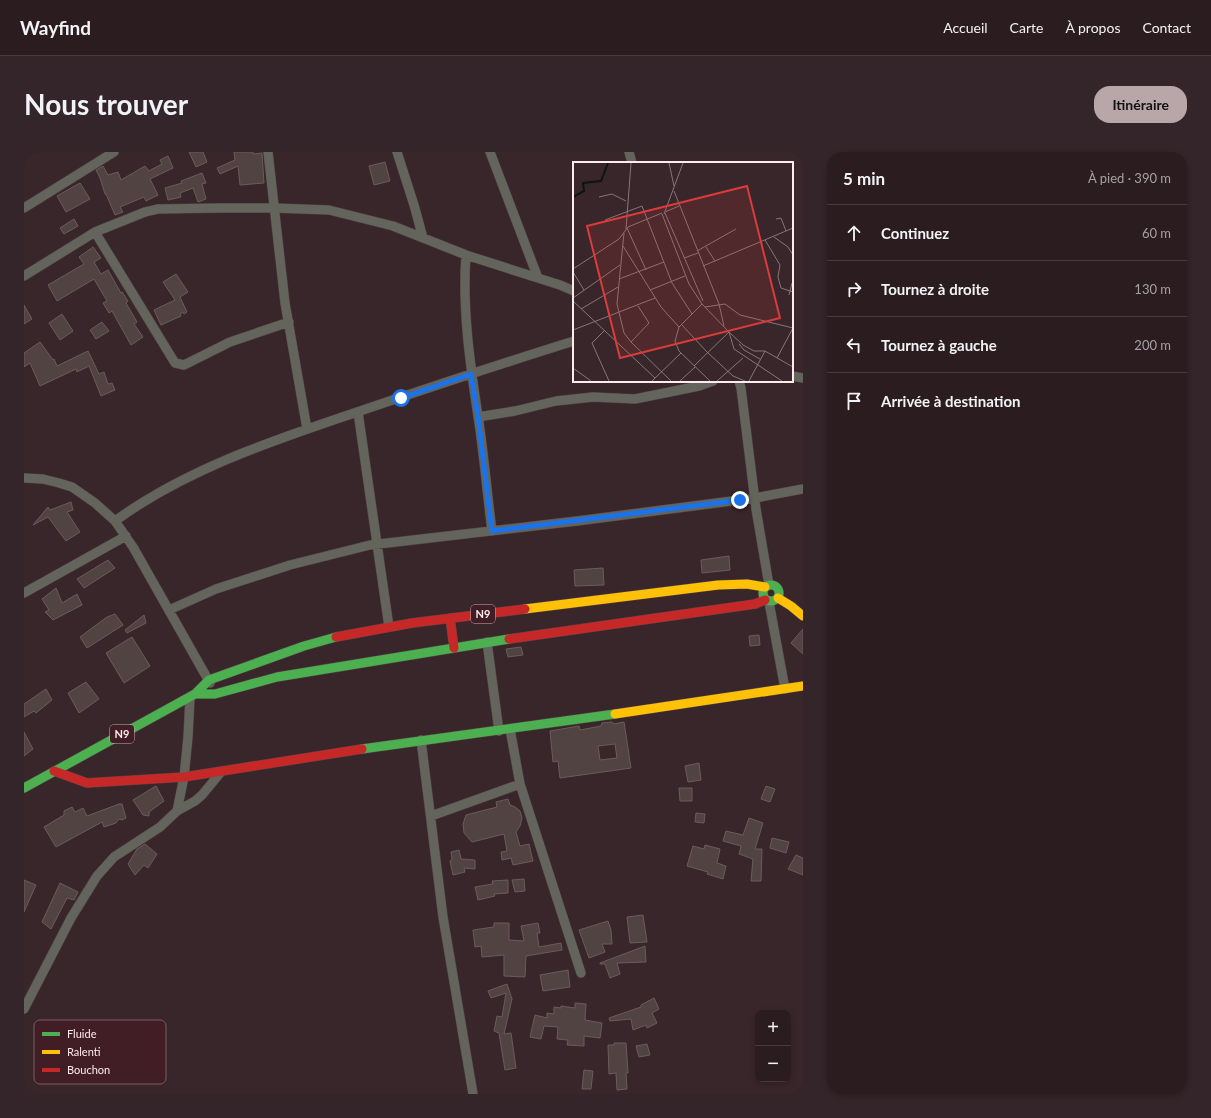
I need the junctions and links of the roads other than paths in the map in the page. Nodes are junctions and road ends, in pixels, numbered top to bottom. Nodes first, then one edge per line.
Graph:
1 (114, 152) edge
2 (268, 152) edge
3 (397, 152) edge
4 (490, 152) edge
5 (629, 152) edge
6 (632, 162) edge
7 (24, 208) edge
8 (274, 208) junction
9 (95, 232) junction
10 (423, 238) junction
11 (466, 255) junction
12 (24, 276) edge
13 (538, 278) junction
14 (573, 291) edge
15 (288, 322) junction
16 (573, 341) edge
17 (471, 374) junction
18 (793, 376) edge
19 (803, 378) edge
20 (710, 382) edge
21 (739, 382) edge
22 (358, 412) junction
23 (478, 417) junction
24 (307, 429) junction
25 (24, 478) edge
26 (803, 489) edge
27 (755, 498) junction
28 (115, 520) junction
29 (492, 531) junction
30 (126, 536) junction
31 (377, 544) junction
32 (767, 586) junction
33 (24, 593) edge
34 (771, 600) junction
35 (169, 610) junction
36 (803, 616) edge
37 (450, 618) junction
38 (389, 627) junction
39 (487, 642) junction
40 (454, 648) junction
41 (209, 680) junction
42 (803, 686) edge
43 (785, 688) junction
44 (215, 694) junction
45 (192, 696) junction
46 (510, 729) junction
47 (499, 731) junction
48 (421, 740) junction
49 (54, 771) junction
50 (221, 772) junction
51 (184, 777) junction
52 (520, 784) junction
53 (24, 788) edge
54 (177, 811) junction
55 (430, 816) junction
56 (581, 974) dead end
57 (24, 1009) edge
58 (473, 1094) edge

1 - 7 street
2 - 8 street
3 - 10 street
4 - 13 street
5 - 6 street
8 - 9 street
8 - 10 street
8 - 15 street
9 - 12 street
9 - 15 street
10 - 11 street
11 - 13 street
11 - 17 street
13 - 14 street
15 - 24 street
16 - 17 street
17 - 22 street
17 - 23 street
18 - 19 street
20 - 23 street
21 - 27 street
22 - 24 street
22 - 31 street
23 - 29 street
24 - 28 street
25 - 28 street
26 - 27 street
27 - 29 street
27 - 32 street
28 - 30 street
29 - 31 street
30 - 33 street
30 - 35 street
31 - 35 street
31 - 38 street
32 - 34 main road
32 - 34 main road
32 - 37 main road, N9
34 - 36 main road
34 - 39 main road, N9
34 - 43 street
35 - 41 street
37 - 38 main road, N9
37 - 40 main road
38 - 41 main road, N9
39 - 40 main road, N9
39 - 47 street
40 - 44 main road, N9
41 - 44 street
41 - 45 main road, N9
42 - 43 main road
43 - 46 main road
44 - 45 main road, N9
45 - 49 main road, N9
45 - 51 street
46 - 47 main road
46 - 52 street
47 - 48 main road
48 - 50 main road
48 - 55 street
49 - 51 main road
49 - 53 main road, N9
50 - 51 main road
50 - 54 street
51 - 54 street
52 - 55 street
52 - 56 street
54 - 57 street
55 - 58 street

